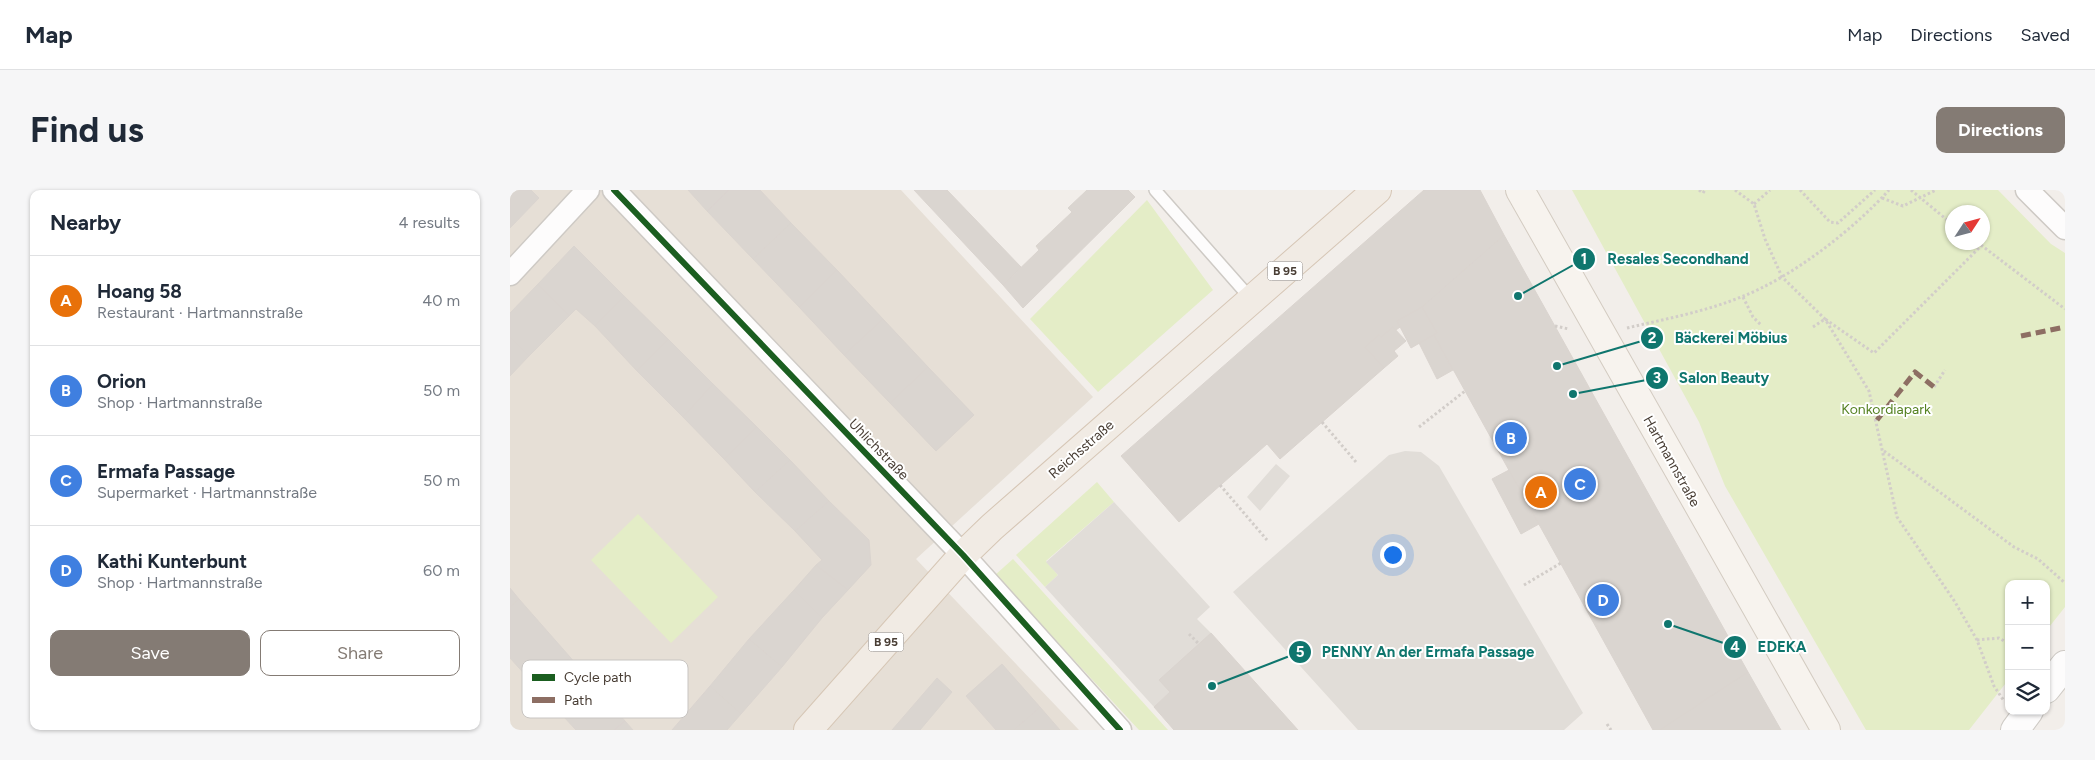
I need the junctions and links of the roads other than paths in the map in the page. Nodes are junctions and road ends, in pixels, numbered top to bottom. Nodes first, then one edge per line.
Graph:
1 (588, 190) edge
2 (614, 190) edge
3 (1155, 190) edge
4 (1377, 190) edge
5 (1520, 190) edge
6 (2027, 190) edge
7 (2065, 228) edge
8 (510, 274) edge
9 (1252, 300) junction
10 (963, 555) junction
11 (2065, 665) edge
12 (2050, 684) edge
13 (2016, 715) edge
14 (808, 730) edge
15 (1120, 730) edge
16 (1826, 730) edge
17 (2015, 730) edge

1 - 8 street
2 - 10 street, Uhlichstraße
3 - 9 lane
4 - 9 main road, Reichsstraße / B 95
5 - 16 main road, Hartmannstraße
6 - 7 street
9 - 10 main road, Reichsstraße / B 95
10 - 14 main road, Reichsstraße / B 95
10 - 15 street, Uhlichstraße
11 - 12 street
13 - 17 street

